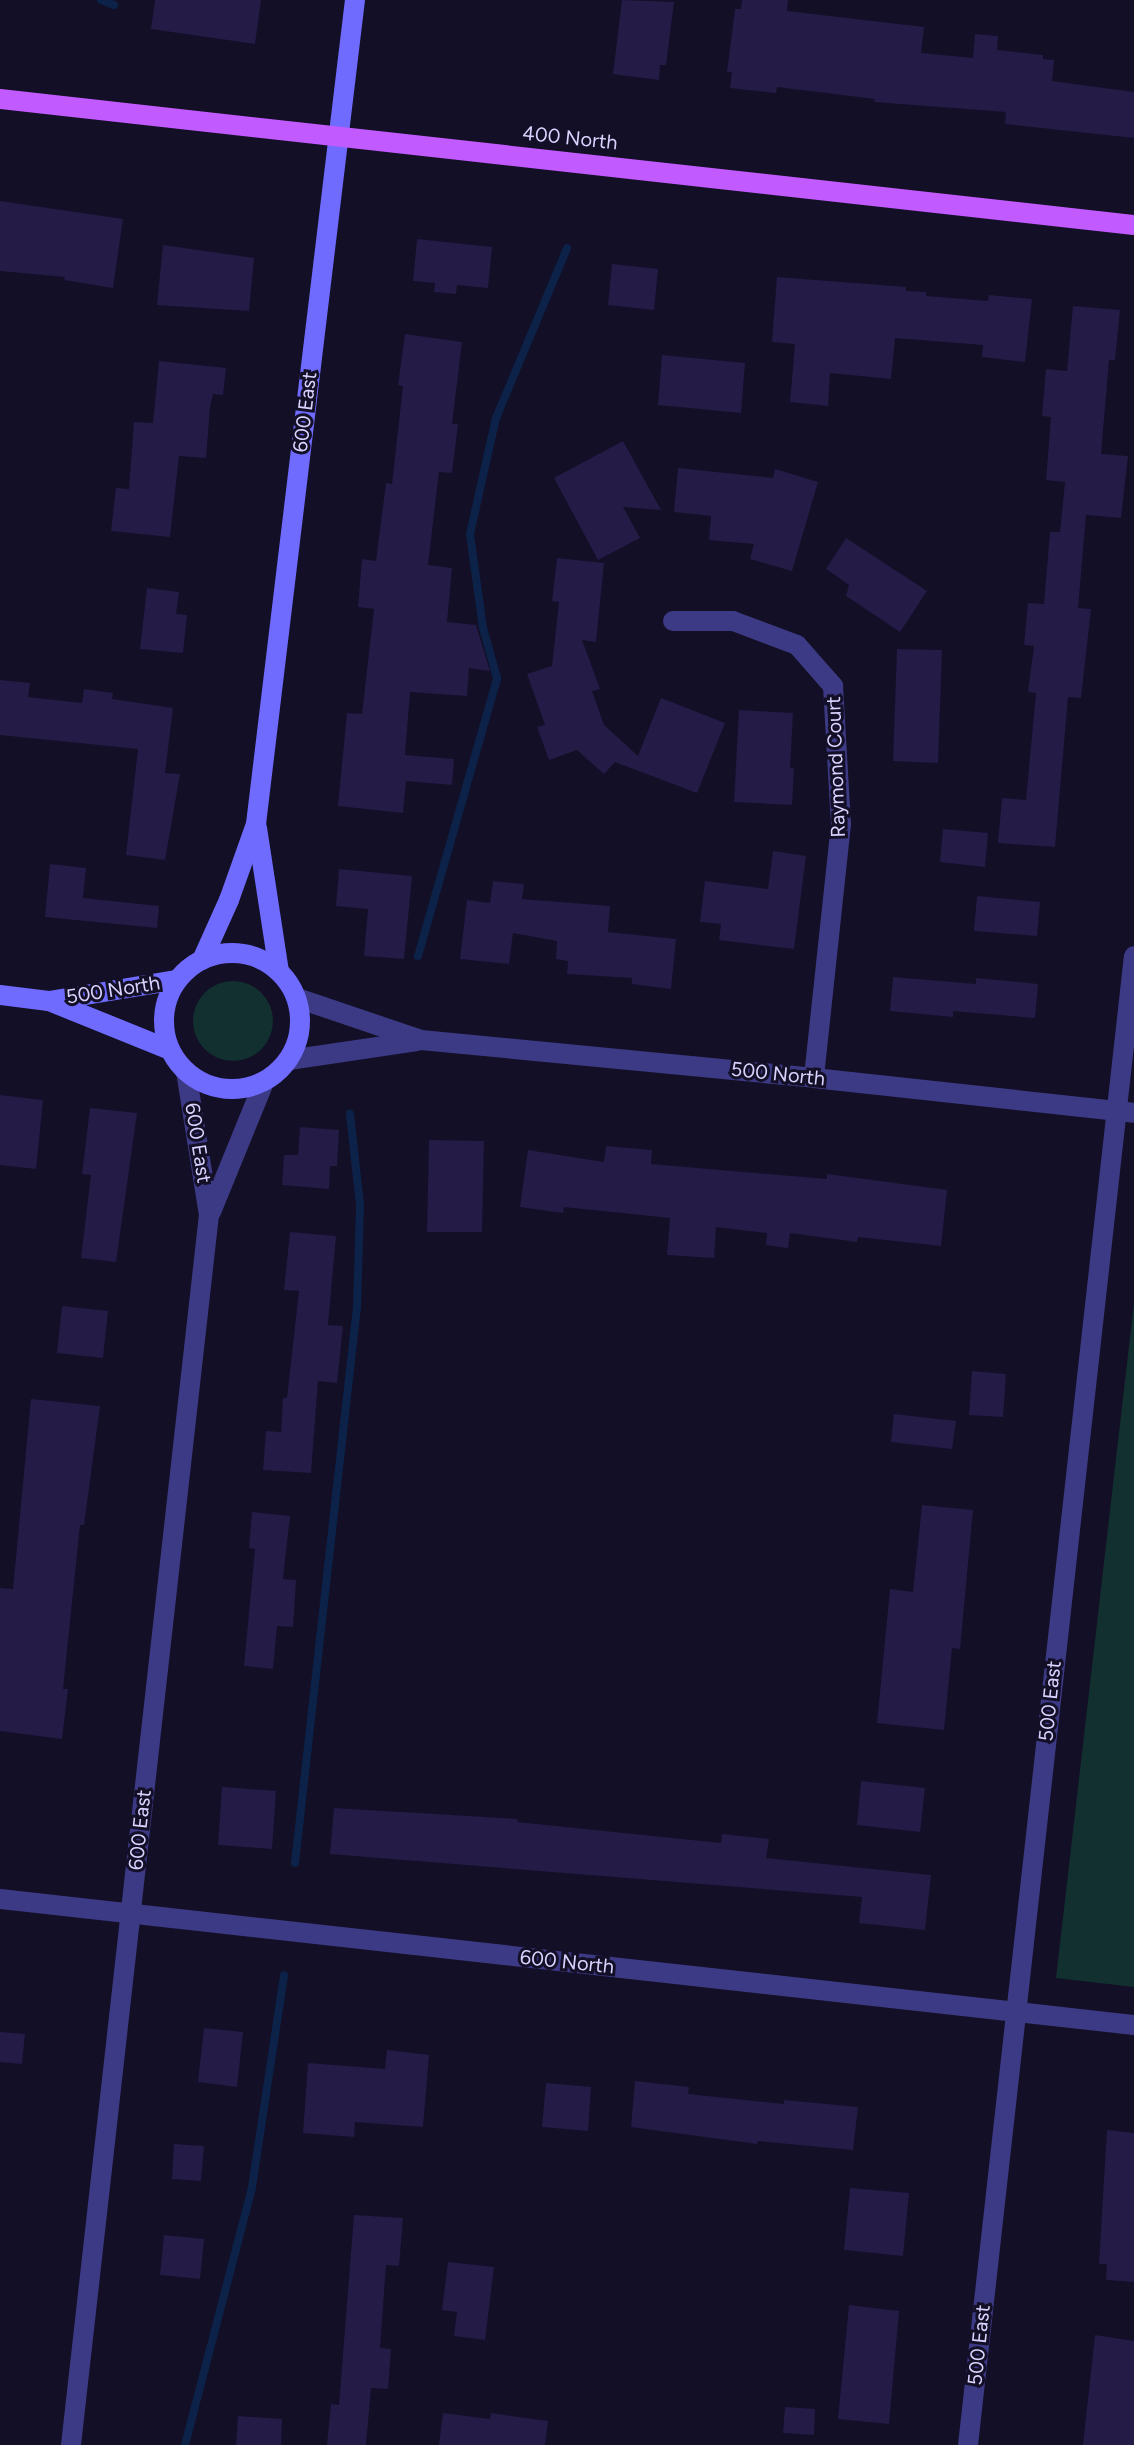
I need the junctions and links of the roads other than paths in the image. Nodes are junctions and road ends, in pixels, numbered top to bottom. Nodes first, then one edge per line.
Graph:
1 (355, 0) edge
2 (0, 99) edge
3 (339, 136) junction
4 (1134, 225) edge
5 (673, 621) dead end
6 (256, 824) junction
7 (1134, 956) edge
8 (202, 960) junction
9 (279, 971) junction
10 (177, 980) junction
11 (0, 995) edge
12 (297, 998) junction
13 (49, 1001) junction
14 (421, 1040) junction
15 (168, 1049) junction
16 (289, 1060) junction
17 (186, 1072) junction
18 (814, 1078) junction
19 (264, 1082) junction
20 (1125, 1112) edge
21 (209, 1215) junction
22 (0, 1899) edge
23 (130, 1914) junction
24 (1015, 2012) junction
25 (1134, 2025) edge
26 (71, 2445) edge
27 (968, 2445) edge

1 - 3 main road, 600 East
2 - 3 main road, 400 North
3 - 4 main road, 400 North
3 - 6 main road, 600 East
5 - 18 street, Raymond Court
6 - 8 main road, 600 East
6 - 9 main road, 600 East
7 - 20 street, 500 East
8 - 9 main road
8 - 10 main road
9 - 12 main road
10 - 13 main road, 500 North
10 - 15 main road
11 - 13 main road, 500 North
12 - 14 street, 500 North
12 - 16 main road
13 - 15 main road, 500 North
14 - 16 street, 500 North
14 - 18 street, 500 North
15 - 17 main road
16 - 19 main road
17 - 19 main road
17 - 21 street, 600 East
18 - 20 street, 500 North
19 - 21 street, 600 East
20 - 24 street, 500 East
21 - 23 street, 600 East
22 - 23 street, 600 North
23 - 24 street, 600 North
23 - 26 street, 600 East
24 - 25 street, 600 North
24 - 27 street, 500 East

